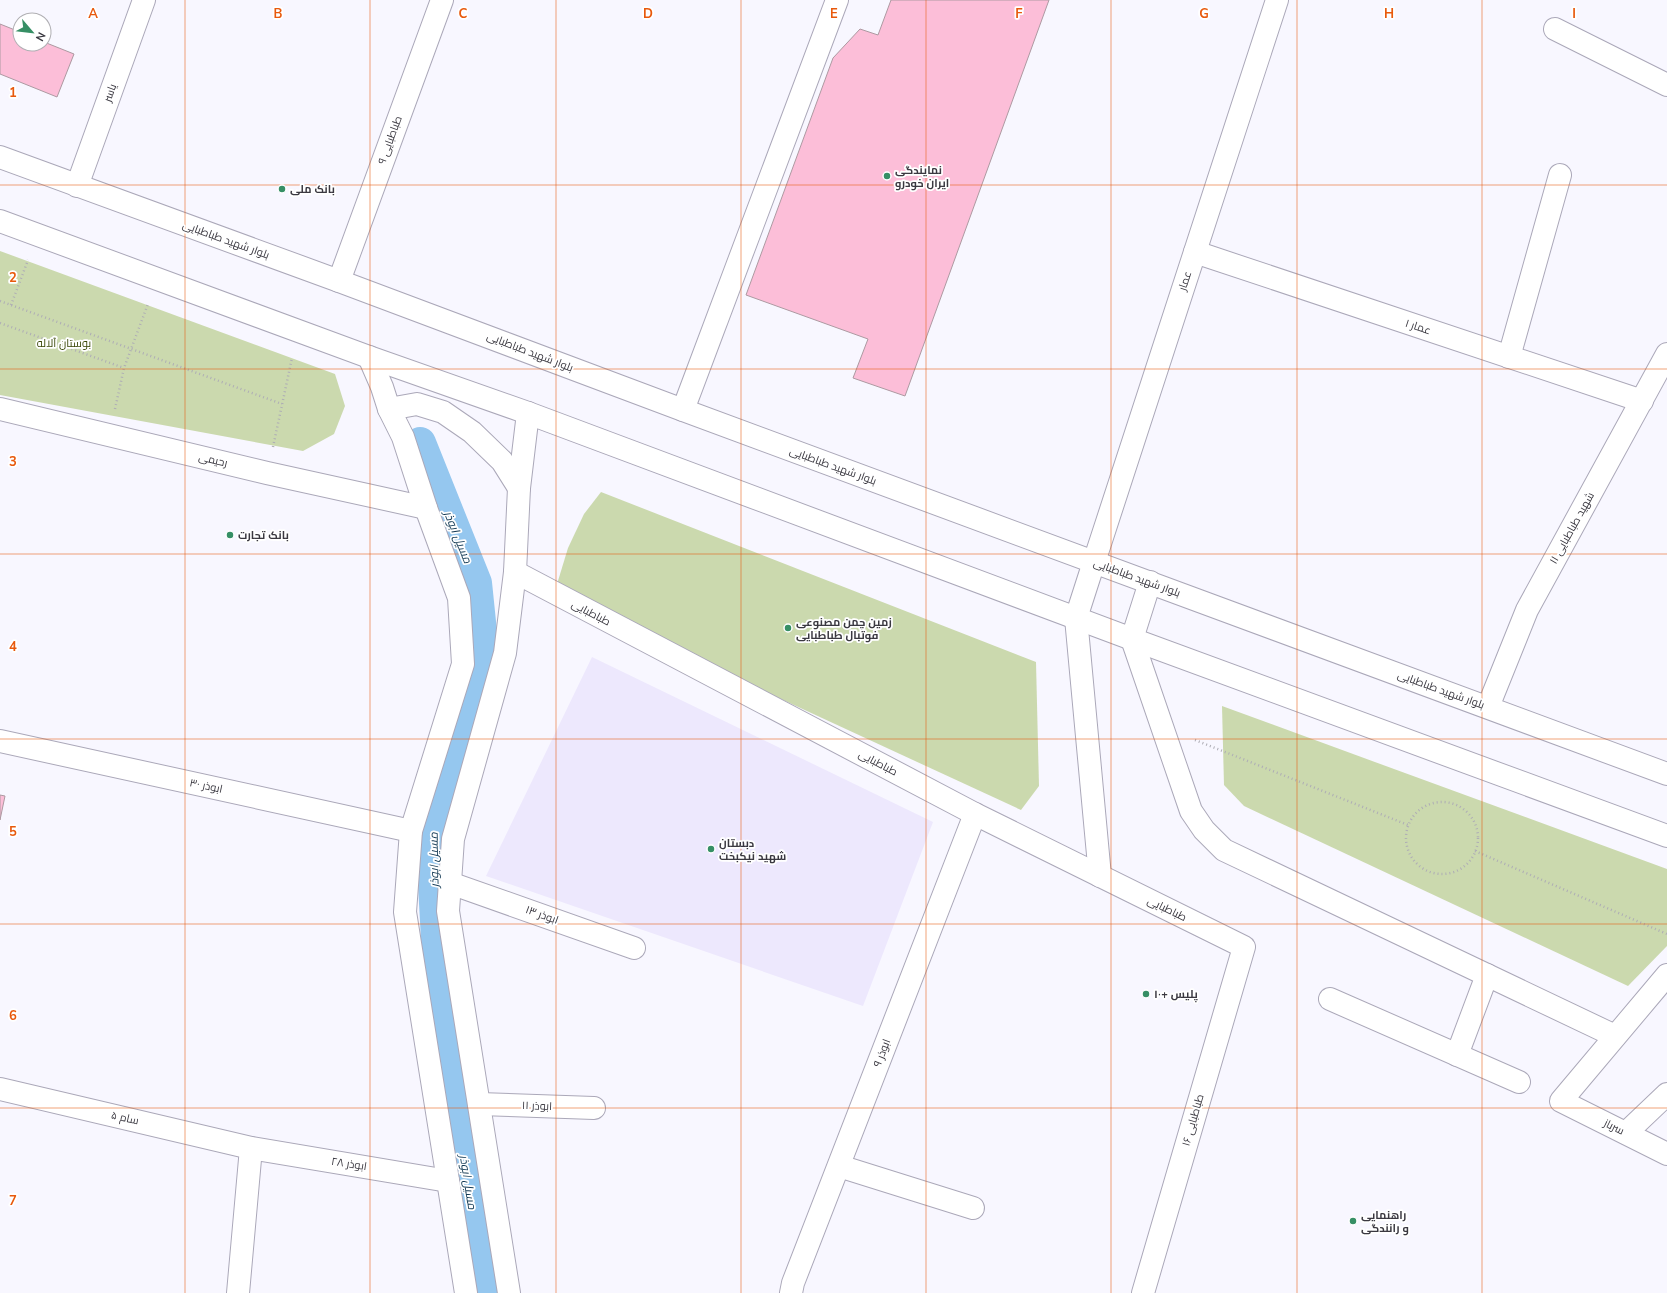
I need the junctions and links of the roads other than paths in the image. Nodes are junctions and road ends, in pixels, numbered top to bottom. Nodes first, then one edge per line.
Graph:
1 (144, 0) edge
2 (442, 0) edge
3 (837, 0) edge
4 (1277, 0) edge
5 (1555, 29) dead end
6 (1667, 85) edge
7 (0, 157) edge
8 (1560, 175) dead end
9 (77, 186) junction
10 (0, 221) edge
11 (1195, 252) junction
12 (339, 281) junction
13 (1667, 354) edge
14 (368, 357) junction
15 (1510, 357) junction
16 (1642, 401) junction
17 (0, 409) edge
18 (389, 409) junction
19 (683, 410) junction
20 (528, 413) junction
21 (519, 488) junction
22 (426, 508) junction
23 (1094, 562) junction
24 (515, 572) junction
25 (1150, 582) junction
26 (1076, 618) junction
27 (1132, 639) junction
28 (1488, 707) junction
29 (0, 741) edge
30 (1667, 774) edge
31 (975, 814) junction
32 (411, 831) junction
33 (1667, 836) edge
34 (1100, 876) junction
35 (450, 883) junction
36 (1244, 947) joint
37 (634, 948) dead end
38 (1487, 975) junction
39 (1667, 975) edge
40 (1330, 999) dead end
41 (1615, 1036) junction
42 (1456, 1055) junction
43 (1519, 1082) dead end
44 (0, 1088) edge
45 (1667, 1094) edge
46 (479, 1104) junction
47 (594, 1108) dead end
48 (1626, 1133) junction
49 (251, 1148) junction
50 (1667, 1154) edge
51 (839, 1166) junction
52 (448, 1181) junction
53 (973, 1208) dead end
54 (238, 1293) edge
55 (466, 1293) edge
56 (509, 1293) edge
57 (791, 1293) edge
58 (1143, 1293) edge

1 - 9 street, یاسر
2 - 12 street, طباطبایی ۹
3 - 19 street
4 - 11 street, عمار
5 - 6 street
7 - 9 street, بلوار شهید طباطبایی
8 - 15 street
9 - 12 street, بلوار شهید طباطبایی
10 - 14 street
11 - 15 street, عمار ۱
11 - 23 street, عمار
12 - 19 street, بلوار شهید طباطبایی
13 - 16 street, شهید طباطبایی ۱۱
14 - 18 street
14 - 20 street
15 - 16 street, عمار ۱
16 - 28 street, شهید طباطبایی ۱۱
17 - 22 street, رحیمی
18 - 21 street
18 - 22 street
19 - 23 street, بلوار شهید طباطبایی
20 - 21 street
20 - 26 street
21 - 24 street
22 - 32 street
23 - 25 street, بلوار شهید طباطبایی
23 - 26 street, عمار
24 - 31 street, طباطبایی
24 - 35 street
25 - 27 street
25 - 28 street, بلوار شهید طباطبایی
26 - 27 street
26 - 34 street
27 - 33 street
27 - 38 street
28 - 30 street, بلوار شهید طباطبایی
29 - 32 street, ابوذر ۳۰
31 - 34 street, طباطبایی
31 - 51 street, ابوذر ۹
32 - 52 street
34 - 36 street, طباطبایی
35 - 37 street, ابوذر ۱۳
35 - 46 street
36 - 58 street, طباطبایی ۱۶
38 - 41 street
38 - 42 street
39 - 41 street
40 - 42 street
41 - 48 street, سرباز
42 - 43 street
44 - 49 street, سام ۵
45 - 48 street
46 - 47 street, ابوذر ۱۱
46 - 56 street
48 - 50 street, سرباز
49 - 52 street, ابوذر ۲۸
49 - 54 street
51 - 53 street
51 - 57 street, ابوذر ۹
52 - 55 street

